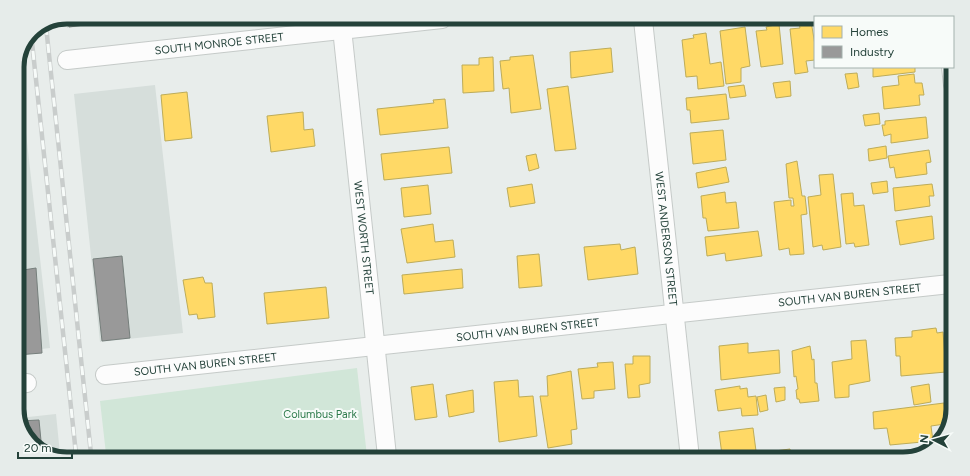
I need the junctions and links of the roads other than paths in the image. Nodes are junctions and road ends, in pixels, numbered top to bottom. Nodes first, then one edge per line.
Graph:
1 (341, 24) edge
2 (644, 24) edge
3 (67, 60) dead end
4 (946, 284) edge
5 (674, 314) junction
6 (376, 345) junction
7 (105, 375) dead end
8 (387, 452) edge
9 (689, 452) edge

1 - 3 street, SOUTH MONROE STREET
1 - 6 street, WEST WORTH STREET
2 - 5 street, WEST ANDERSON STREET
4 - 5 street, SOUTH VAN BUREN STREET
5 - 6 street, SOUTH VAN BUREN STREET
5 - 9 street, WEST ANDERSON STREET
6 - 7 street, SOUTH VAN BUREN STREET
6 - 8 street, WEST WORTH STREET

